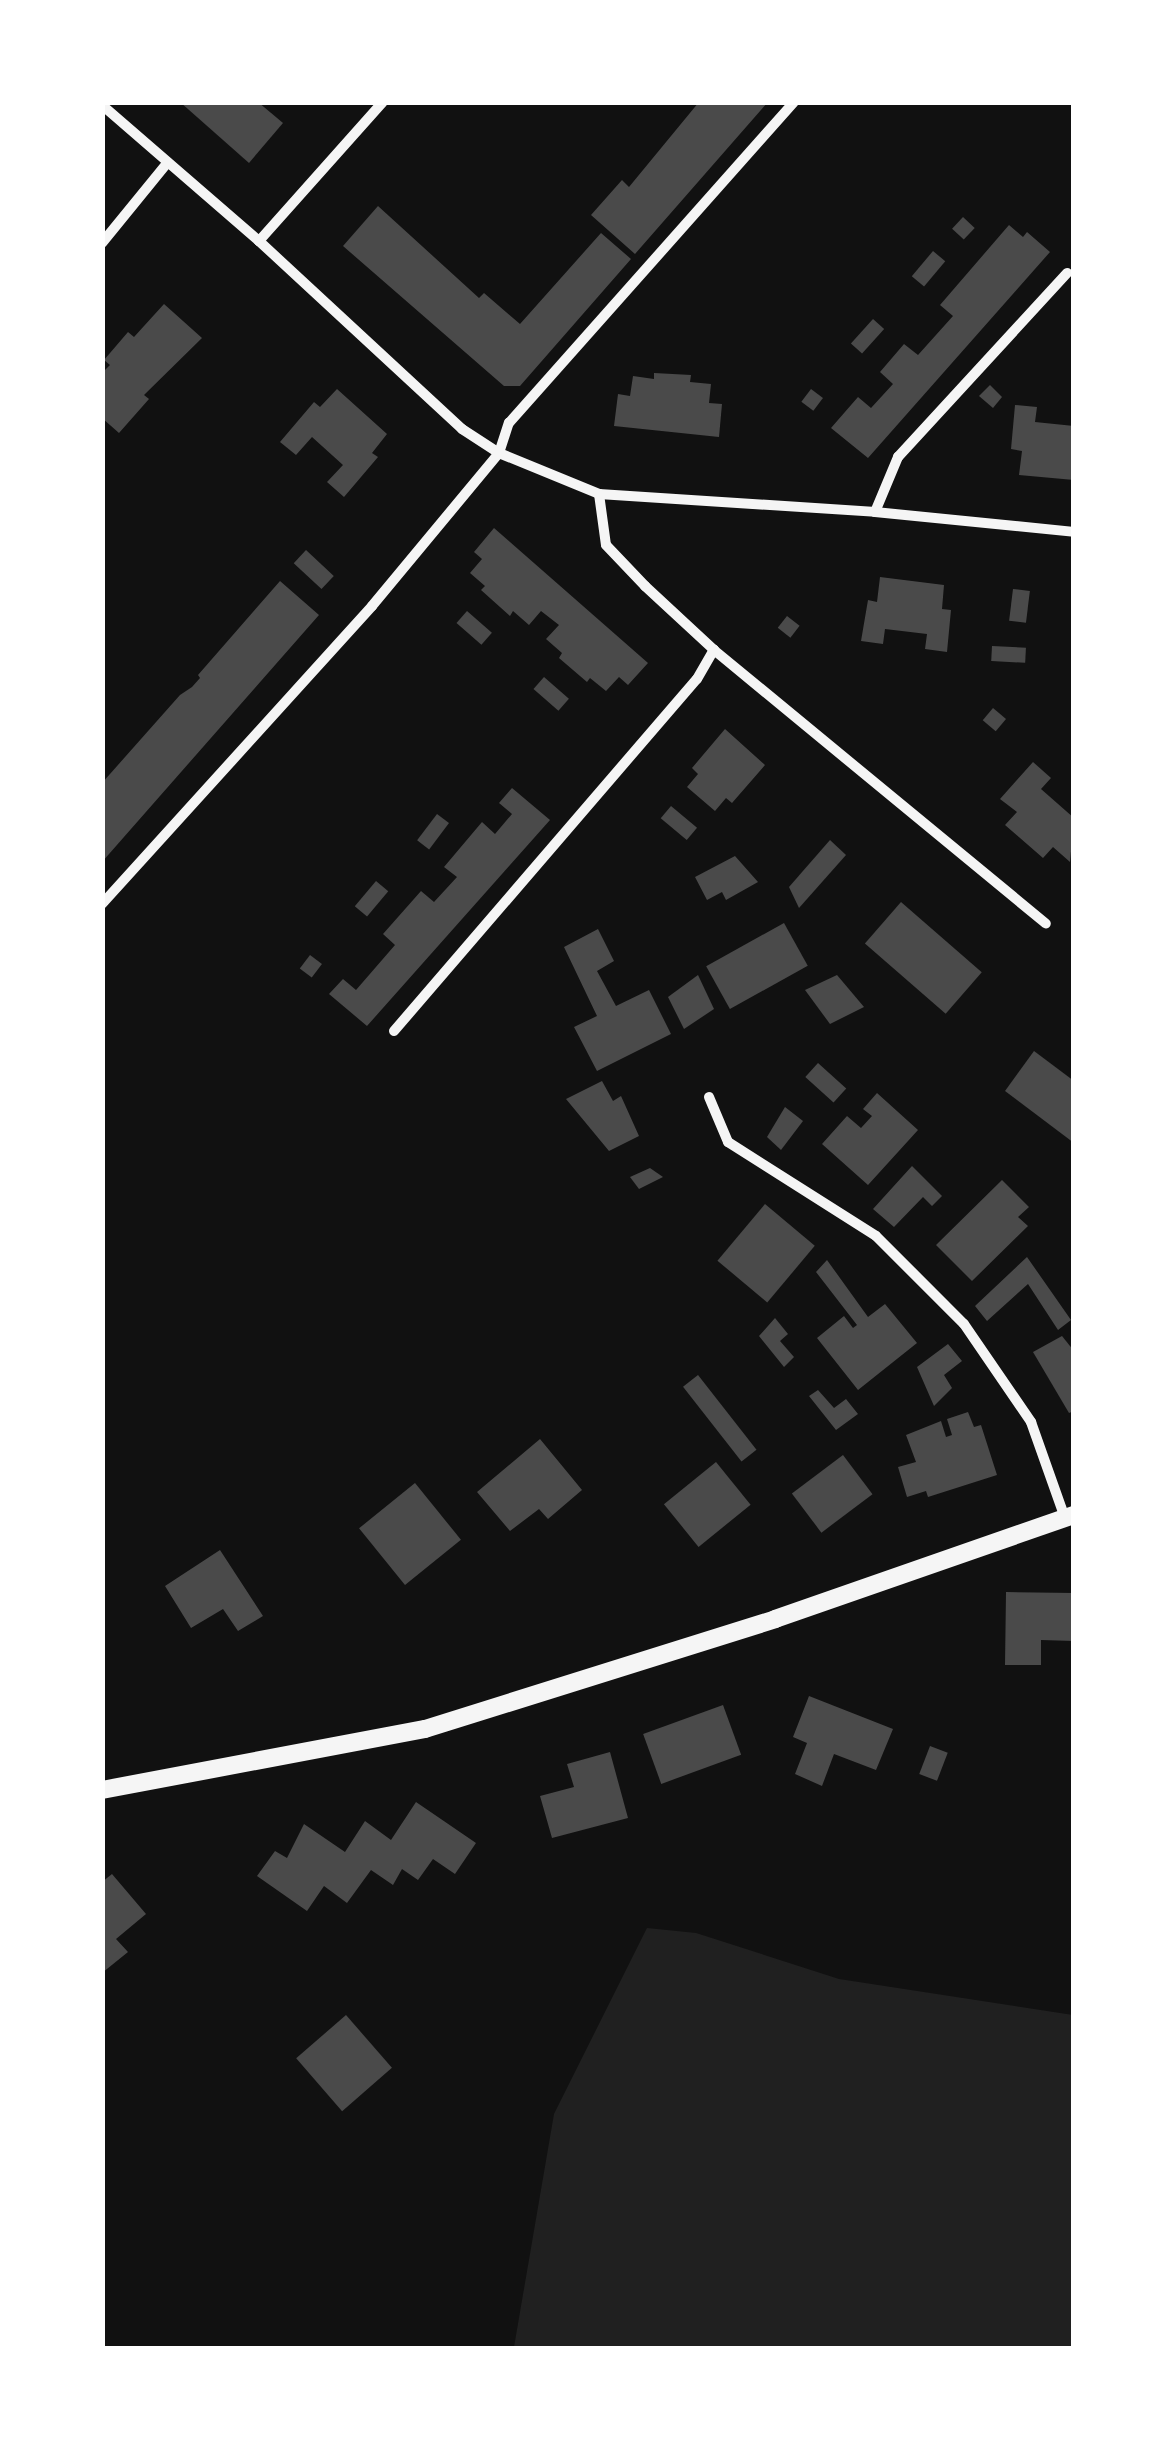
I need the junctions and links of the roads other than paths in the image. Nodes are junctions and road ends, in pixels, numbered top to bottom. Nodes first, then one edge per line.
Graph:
1 (383, 102) edge
2 (794, 102) edge
3 (102, 105) edge
4 (168, 162) junction
5 (260, 241) junction
6 (102, 243) edge
7 (1068, 274) dead end
8 (499, 453) junction
9 (599, 494) junction
10 (875, 512) junction
11 (1074, 532) edge
12 (714, 650) junction
13 (102, 904) edge
14 (1046, 924) dead end
15 (394, 1030) dead end
16 (709, 1097) dead end
17 (1069, 1516) edge
18 (102, 1790) edge

1 - 5 street
2 - 8 street
3 - 4 street
4 - 5 street
4 - 6 street
5 - 8 street
7 - 10 street
8 - 9 street
8 - 13 street
9 - 10 street
9 - 12 street
10 - 11 street
12 - 14 street
12 - 15 street
16 - 17 street
17 - 18 street

